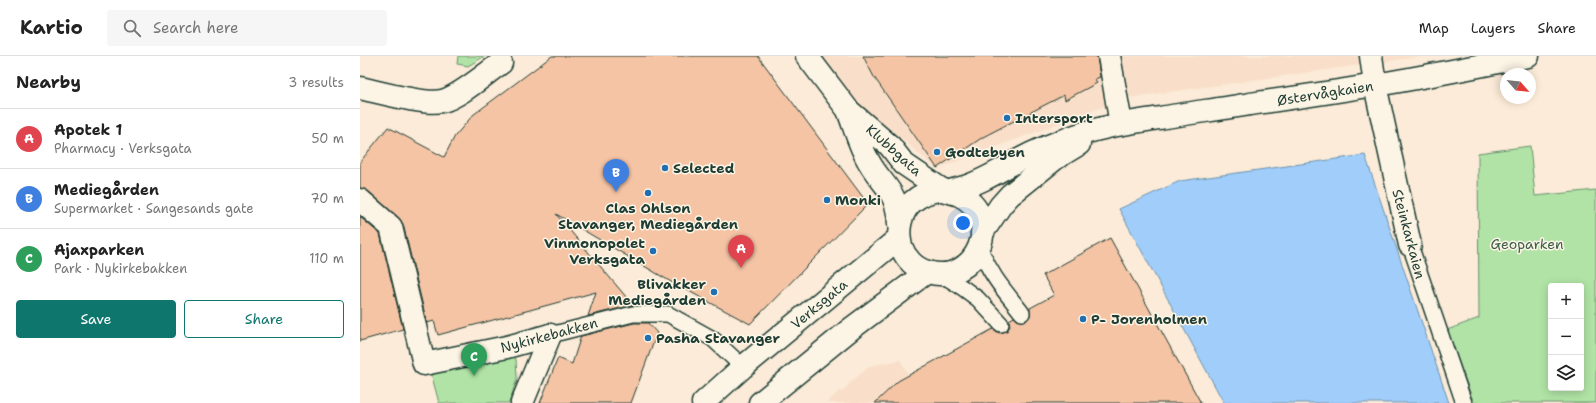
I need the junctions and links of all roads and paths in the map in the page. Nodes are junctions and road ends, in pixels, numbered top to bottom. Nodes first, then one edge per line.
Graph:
1 (807, 56) edge
2 (1109, 56) edge
3 (1528, 56) edge
4 (1371, 58) edge
5 (501, 63) dead end
6 (1375, 85) junction
7 (360, 88) edge
8 (848, 110) junction
9 (1121, 124) junction
10 (944, 190) junction
11 (360, 200) edge
12 (899, 231) junction
13 (981, 241) junction
14 (1410, 245) joint
15 (934, 273) junction
16 (1022, 313) dead end
17 (1001, 324) dead end
18 (550, 335) junction
19 (743, 367) junction
20 (522, 403) edge
21 (703, 403) edge
22 (760, 403) edge
23 (1464, 403) edge

1 - 8 street, Klubbgata
2 - 9 street
3 - 6 street, Østervågkaien
4 - 6 street, Steinkarkaien
5 - 7 street
6 - 9 street, Østervågkaien
6 - 14 street, Steinkarkaien
8 - 10 street, Klubbgata
8 - 12 street, Klubbgata
9 - 10 street, Østervågkaien
9 - 13 street, Østervågkaien
10 - 12 street
10 - 13 street
11 - 18 street, Nykirkebakken
12 - 15 street
12 - 19 street, Verksgata
13 - 15 street
13 - 16 lane
14 - 23 lane, Steinkarkaien
15 - 17 lane
15 - 22 street
18 - 19 lane, Nykirkebakken
18 - 20 street
19 - 21 street, Verksgata

